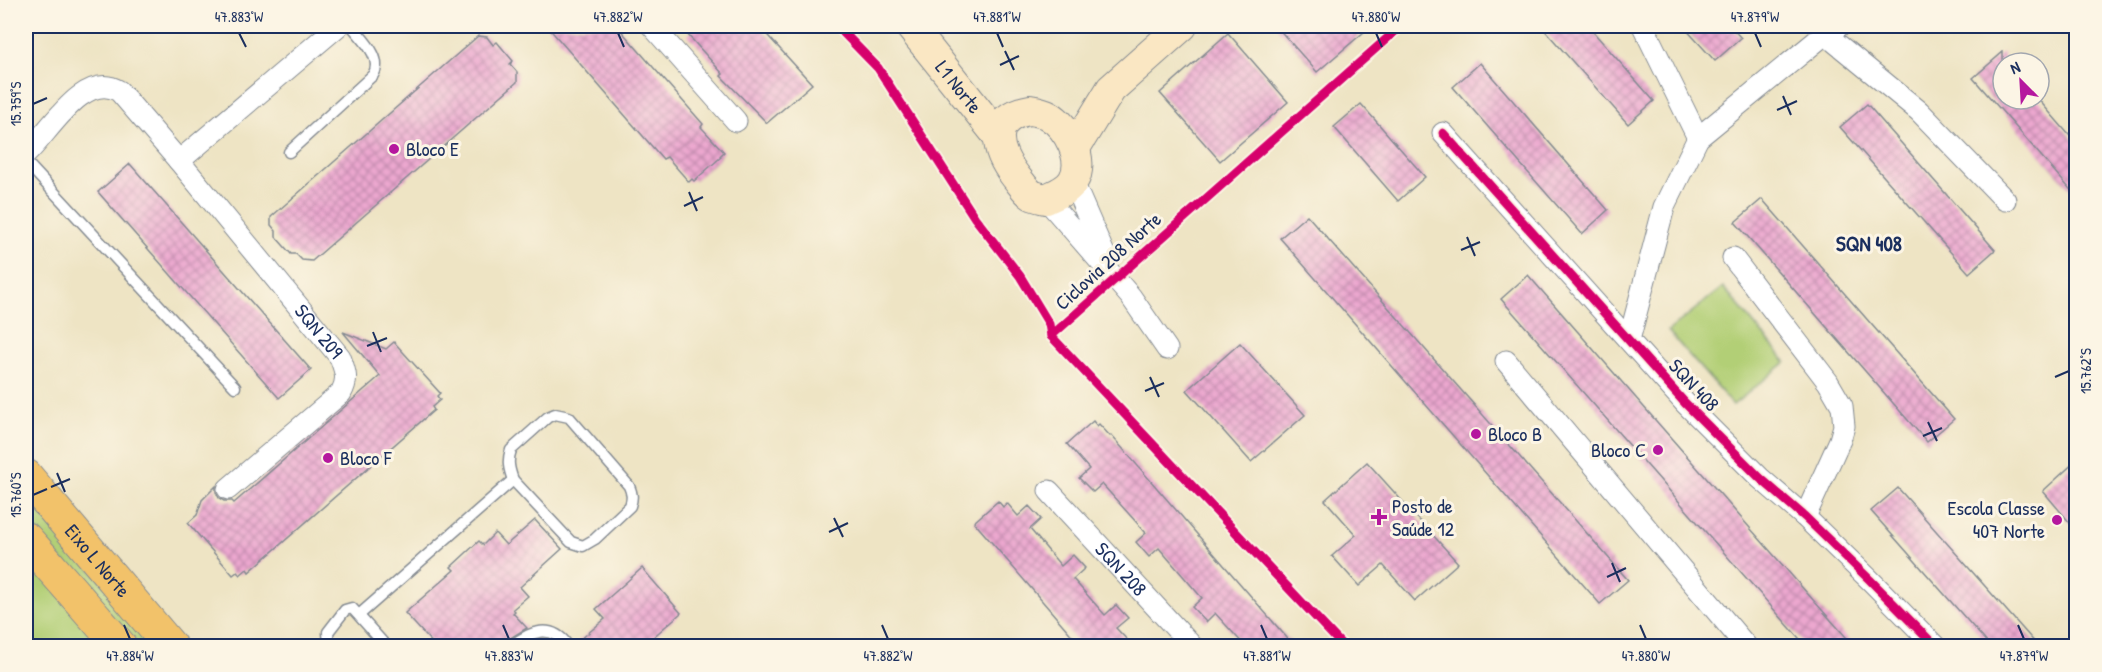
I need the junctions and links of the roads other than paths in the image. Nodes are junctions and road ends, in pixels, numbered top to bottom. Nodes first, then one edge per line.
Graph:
1 (338, 26) edge
2 (352, 26) edge
3 (652, 26) edge
4 (1182, 26) edge
5 (1643, 26) edge
6 (1832, 30) edge
7 (915, 32) edge
8 (1111, 89) junction
9 (1050, 117) junction
10 (736, 121) dead end
11 (1005, 125) junction
12 (1443, 133) dead end
13 (1698, 138) junction
14 (1075, 148) junction
15 (289, 152) dead end
16 (26, 153) edge
17 (179, 161) junction
18 (26, 162) edge
19 (1073, 182) junction
20 (1046, 199) junction
21 (2005, 200) dead end
22 (1733, 258) dead end
23 (1115, 278) junction
24 (1629, 340) junction
25 (1167, 349) dead end
26 (1506, 362) dead end
27 (235, 387) dead end
28 (26, 476) edge
29 (513, 480) junction
30 (228, 489) dead end
31 (1049, 491) dead end
32 (1805, 517) junction
33 (26, 539) edge
34 (359, 615) junction
35 (380, 645) edge
36 (120, 646) edge
37 (170, 646) edge
38 (328, 646) edge
39 (512, 646) edge
40 (568, 646) edge
41 (1192, 646) edge
42 (1746, 646) edge
43 (1935, 646) edge

1 - 17 street
2 - 15 lane
3 - 10 street
4 - 8 street
5 - 13 street
6 - 13 street
6 - 21 street
7 - 11 street, L1 Norte
8 - 9 street
8 - 14 street
9 - 11 street
9 - 14 street
11 - 20 street
12 - 24 street, SQN 408
13 - 24 street
14 - 19 street
16 - 17 street, SQN 209
17 - 30 street, SQN 209
18 - 27 lane
19 - 20 street
19 - 23 street
20 - 23 street
22 - 32 street
23 - 25 street
24 - 32 street, SQN 408
26 - 42 street
28 - 37 main road, Eixo L Norte
29 - 29 lane
29 - 34 lane
31 - 41 street, SQN 208
32 - 43 street, SQN 408
33 - 36 main road, Eixo L Norte
34 - 35 lane
34 - 38 lane
39 - 40 lane

